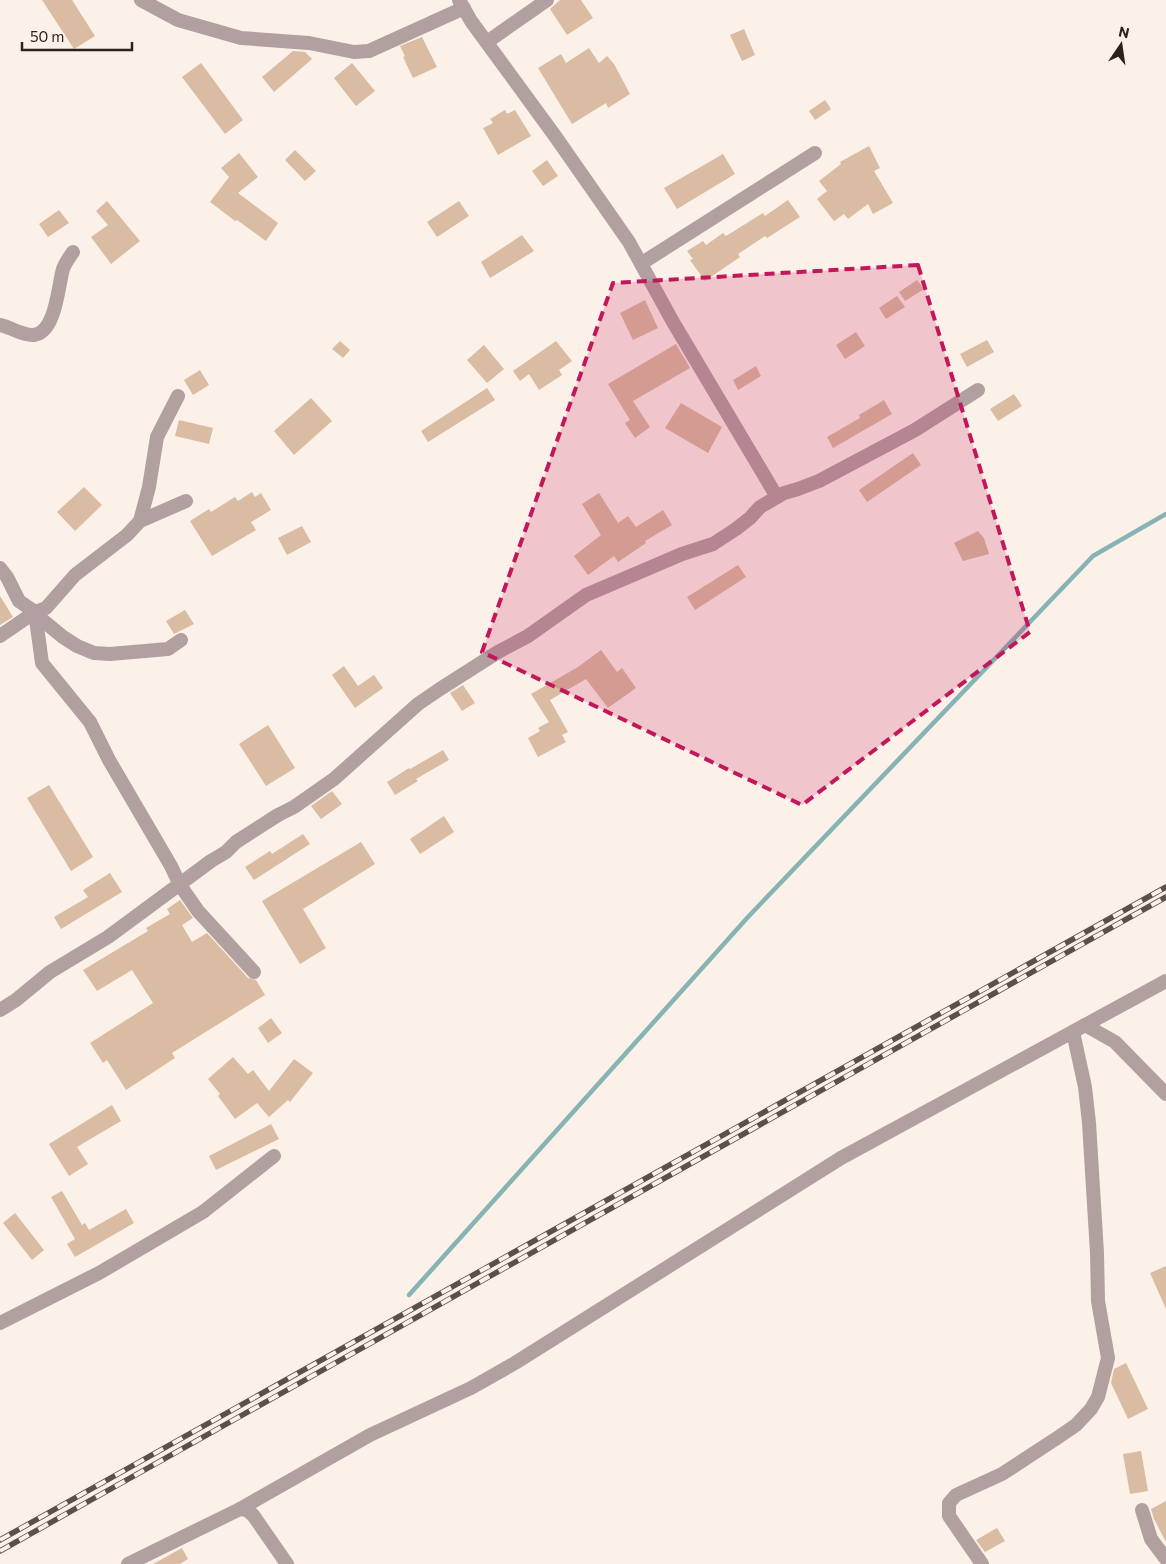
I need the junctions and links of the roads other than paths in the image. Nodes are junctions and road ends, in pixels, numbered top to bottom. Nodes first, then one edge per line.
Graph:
1 (141, 0) edge
2 (547, 0) edge
3 (462, 4) edge
4 (487, 42) junction
5 (816, 153) dead end
6 (73, 252) dead end
7 (642, 263) junction
8 (0, 325) edge
9 (978, 390) dead end
10 (178, 396) dead end
11 (777, 497) junction
12 (186, 500) dead end
13 (140, 520) junction
14 (0, 568) edge
15 (35, 613) junction
16 (0, 636) edge
17 (181, 640) dead end
18 (180, 885) junction
19 (254, 972) dead end
20 (1166, 981) edge
21 (0, 1010) edge
22 (1079, 1028) junction
23 (1166, 1094) edge
24 (274, 1156) dead end
25 (0, 1323) edge
26 (240, 1510) junction
27 (1142, 1510) dead end
28 (1166, 1559) edge
29 (128, 1564) edge
30 (287, 1564) edge
31 (982, 1564) edge

1 - 3 street
2 - 4 street
3 - 4 street
4 - 7 street
5 - 7 street
6 - 8 street
7 - 11 street
9 - 11 street
10 - 13 street
11 - 18 street
12 - 13 street
13 - 15 street
14 - 15 street
15 - 16 street
15 - 17 street
15 - 18 street
18 - 19 street
18 - 21 street
20 - 22 street
22 - 23 street
22 - 26 street
22 - 31 street
24 - 25 street
26 - 29 street
26 - 30 street
27 - 28 street

